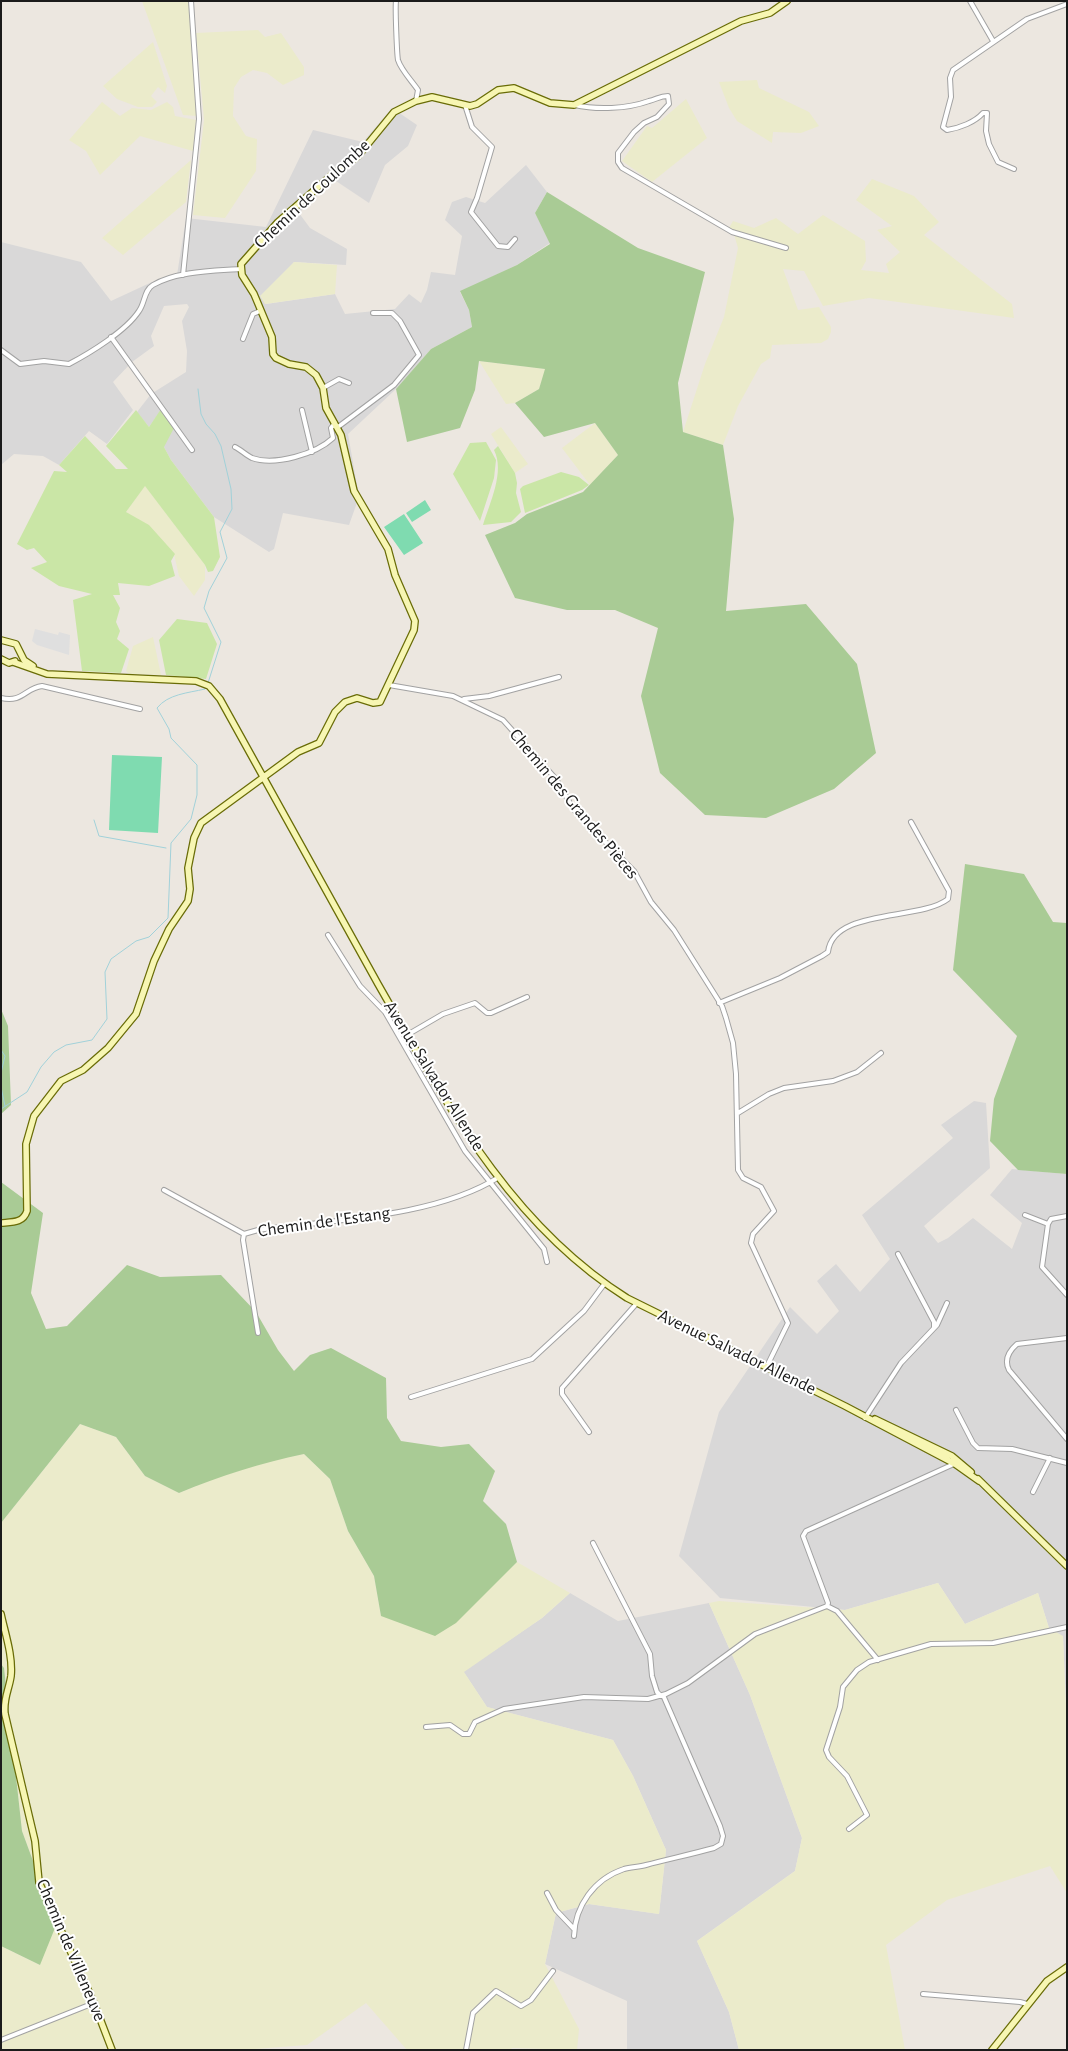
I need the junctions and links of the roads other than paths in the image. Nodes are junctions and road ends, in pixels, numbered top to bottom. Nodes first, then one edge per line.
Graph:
1 (191, 1) edge
2 (396, 1) edge
3 (787, 1) edge
4 (970, 1) edge
5 (1067, 4) edge
6 (993, 41) junction
7 (416, 101) junction
8 (465, 105) junction
9 (574, 105) junction
10 (1014, 169) dead end
11 (515, 239) dead end
12 (786, 248) dead end
13 (240, 269) junction
14 (183, 275) junction
15 (260, 311) junction
16 (373, 313) dead end
17 (112, 337) junction
18 (243, 339) dead end
19 (1, 350) edge
20 (349, 383) dead end
21 (323, 388) junction
22 (302, 410) dead end
23 (337, 425) junction
24 (235, 447) dead end
25 (192, 450) dead end
26 (312, 452) junction
27 (3, 643) edge
28 (20, 654) junction
29 (6, 662) edge
30 (57, 674) junction
31 (558, 677) dead end
32 (389, 686) junction
33 (1, 698) edge
34 (462, 699) junction
35 (140, 709) dead end
36 (270, 771) junction
37 (263, 776) junction
38 (271, 791) junction
39 (911, 822) dead end
40 (328, 935) dead end
41 (527, 997) dead end
42 (720, 1003) junction
43 (408, 1035) junction
44 (400, 1038) junction
45 (881, 1053) dead end
46 (738, 1113) junction
47 (499, 1177) junction
48 (490, 1182) junction
49 (164, 1190) dead end
50 (1025, 1215) dead end
51 (1067, 1216) edge
52 (1, 1223) edge
53 (1048, 1224) junction
54 (244, 1234) junction
55 (898, 1254) dead end
56 (547, 1262) dead end
57 (605, 1284) junction
58 (1067, 1295) edge
59 (638, 1303) junction
60 (947, 1303) dead end
61 (934, 1328) junction
62 (258, 1334) dead end
63 (1067, 1338) edge
64 (767, 1366) junction
65 (411, 1397) dead end
66 (956, 1410) dead end
67 (866, 1417) junction
68 (589, 1432) dead end
69 (1067, 1439) edge
70 (1050, 1458) junction
71 (1067, 1463) edge
72 (955, 1464) junction
73 (969, 1470) junction
74 (979, 1481) junction
75 (1033, 1492) dead end
76 (593, 1543) dead end
77 (1064, 1565) edge
78 (1067, 1570) edge
79 (827, 1606) junction
80 (1, 1614) edge
81 (1067, 1627) edge
82 (878, 1660) junction
83 (662, 1695) junction
84 (426, 1727) dead end
85 (849, 1829) dead end
86 (547, 1893) dead end
87 (574, 1929) junction
88 (574, 1936) dead end
89 (1067, 1967) edge
90 (553, 1971) dead end
91 (923, 1994) dead end
92 (94, 2003) junction
93 (1027, 2004) junction
94 (1, 2040) edge
95 (112, 2050) edge
96 (466, 2050) edge
97 (992, 2050) edge

1 - 14 street
2 - 7 street
3 - 9 street
4 - 6 street
5 - 6 street
6 - 10 street
7 - 8 street, Chemin de Coulombe
7 - 13 street, Chemin de Coulombe
8 - 9 street
8 - 11 street
9 - 12 street
13 - 14 street
13 - 15 street
14 - 17 street
15 - 18 street
15 - 21 street
16 - 23 street
17 - 19 street
17 - 25 street
20 - 21 street
21 - 23 street
22 - 26 street
23 - 26 street
23 - 32 street
24 - 26 street
27 - 28 street
28 - 29 street
28 - 30 street
29 - 30 street
30 - 37 street, Avenue Salvador Allende
31 - 34 street
32 - 34 street, Chemin des Grandes Pièces
32 - 36 street
33 - 35 street
34 - 42 street, Chemin des Grandes Pièces
36 - 37 street
36 - 38 street
37 - 38 street, Avenue Salvador Allende
37 - 52 street
38 - 43 street, Avenue Salvador Allende
39 - 42 street
40 - 44 street
41 - 43 street
42 - 46 street, Chemin des Grandes Pièces
43 - 44 street
43 - 47 street, Avenue Salvador Allende
44 - 48 street
45 - 46 street
46 - 64 street, Chemin des Grandes Pièces
47 - 48 street, Chemin de l'Estang
47 - 57 street, Avenue Salvador Allende
48 - 54 street, Chemin de l'Estang
48 - 56 street
49 - 54 street
50 - 53 street
51 - 53 street
53 - 58 street
54 - 62 street, Chemin de l'Estang
55 - 61 street
57 - 59 street, Avenue Salvador Allende
57 - 65 street
59 - 64 street, Avenue Salvador Allende
59 - 68 street
60 - 61 street
61 - 67 street
63 - 69 street
64 - 67 street, Avenue Salvador Allende
66 - 70 street
67 - 72 street, Avenue Salvador Allende
67 - 73 street, Avenue Salvador Allende
70 - 71 street
70 - 75 street
72 - 73 street
72 - 74 street, Avenue Salvador Allende
72 - 79 street
73 - 74 street, Avenue Salvador Allende
74 - 77 street, Avenue Salvador Allende
76 - 83 street
77 - 78 street, Avenue Salvador Allende
79 - 82 street
79 - 83 street
80 - 92 street, Chemin de Villeneuve
81 - 82 street
82 - 85 street
83 - 84 street
83 - 87 street
86 - 87 street
87 - 88 street
89 - 93 street
90 - 96 street
91 - 93 street
92 - 94 street
92 - 95 street, Chemin de Villeneuve
93 - 97 street

